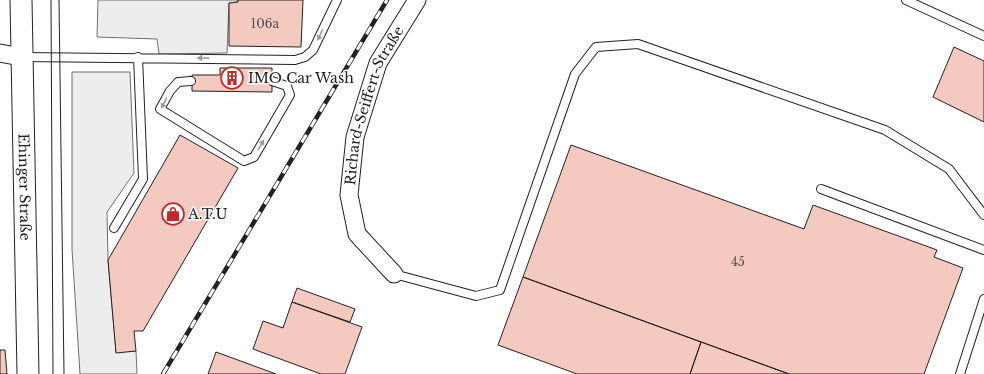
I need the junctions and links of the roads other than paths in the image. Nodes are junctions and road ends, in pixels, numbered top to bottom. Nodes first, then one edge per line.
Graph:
1 (21, 0) edge
2 (337, 0) edge
3 (417, 0) edge
4 (906, 0) edge
5 (984, 36) edge
6 (0, 53) edge
7 (21, 57) junction
8 (138, 57) junction
9 (191, 81) dead end
10 (272, 81) dead end
11 (821, 189) dead end
12 (984, 215) edge
13 (114, 228) dead end
14 (984, 250) edge
15 (394, 274) joint
16 (984, 299) edge
17 (28, 374) edge
18 (960, 374) edge

1 - 7 street, Ehinger Straße
2 -> 8 lane
3 - 15 street, Richard-Seiffert-Straße
4 - 5 lane
6 - 7 street
7 - 8 lane
7 - 17 street, Ehinger Straße
8 - 13 lane
9 -> 10 lane
11 - 14 lane
12 - 15 lane
16 - 18 lane

